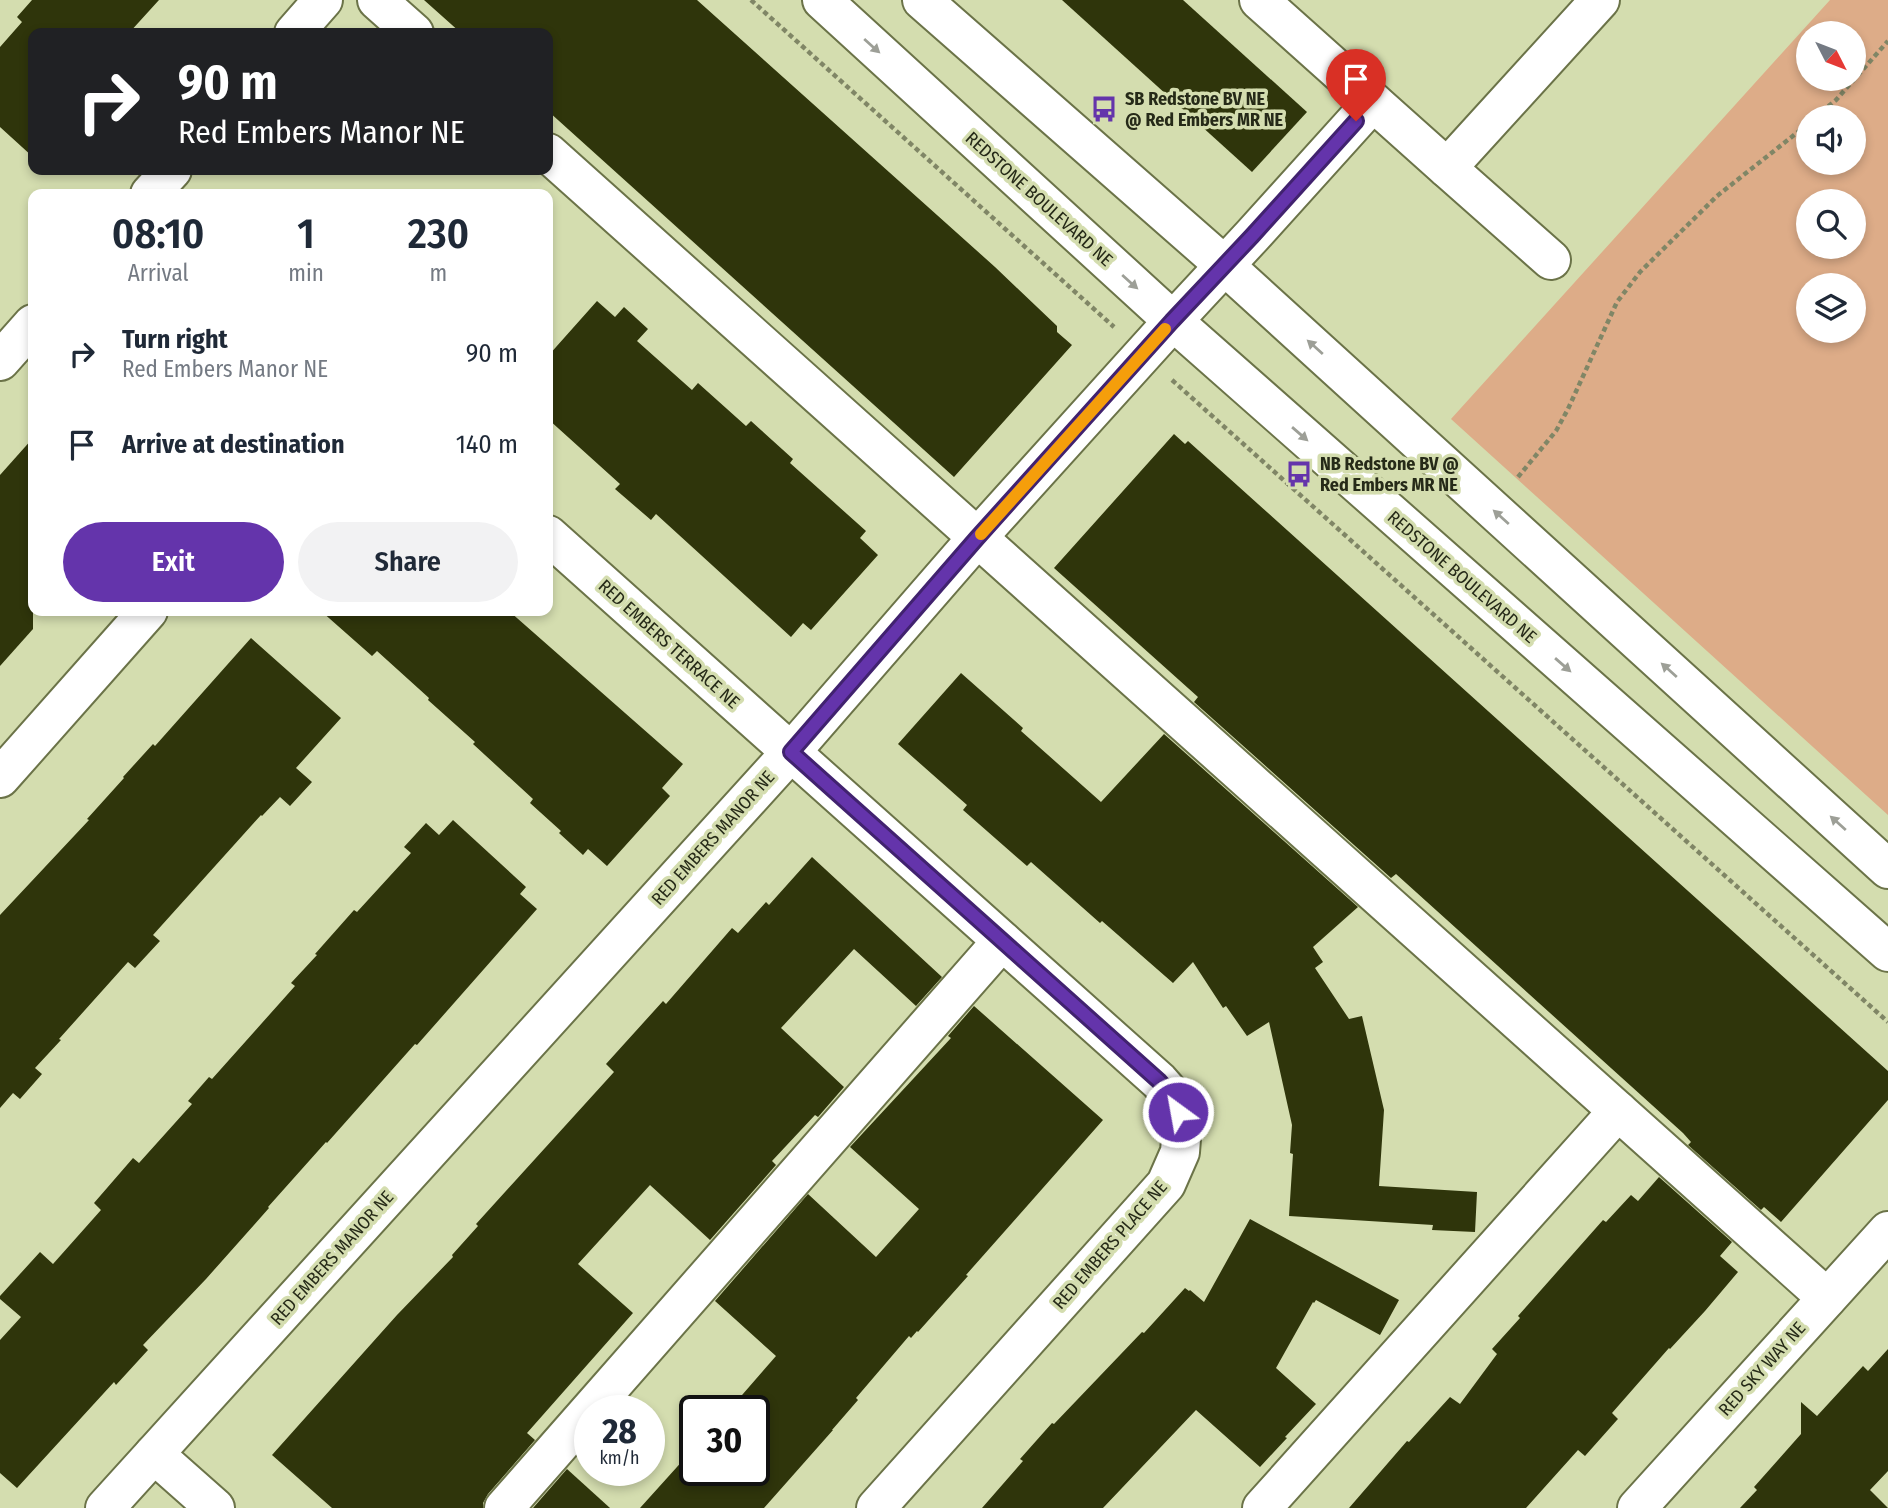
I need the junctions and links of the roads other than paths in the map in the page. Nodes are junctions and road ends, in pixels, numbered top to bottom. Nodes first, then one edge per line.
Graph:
1 (323, 0) edge
2 (377, 0) edge
3 (822, 0) edge
4 (922, 0) edge
5 (1259, 0) edge
6 (1600, 0) edge
7 (298, 28) edge
8 (408, 28) edge
9 (1373, 102) junction
10 (553, 157) edge
11 (1447, 168) junction
12 (167, 175) edge
13 (155, 189) edge
14 (1551, 260) dead end
15 (1224, 265) junction
16 (1172, 321) junction
17 (28, 330) edge
18 (0, 361) edge
19 (977, 538) junction
20 (553, 539) edge
21 (144, 616) edge
22 (791, 752) junction
23 (0, 778) edge
24 (1888, 869) edge
25 (1002, 941) junction
26 (1888, 953) edge
27 (1618, 1111) junction
28 (1888, 1231) edge
29 (1826, 1298) junction
30 (154, 1454) junction
31 (105, 1508) edge
32 (215, 1508) edge
33 (504, 1508) edge
34 (876, 1508) edge
35 (1262, 1508) edge
36 (1638, 1508) edge

1 - 7 street
2 - 8 street
3 -> 16 street, REDSTONE BOULEVARD NE
4 - 15 street
5 - 9 street
6 - 11 street
9 - 11 street
9 - 15 street, RED EMBERS MANOR NE
10 - 19 street
11 - 14 street
12 - 13 street
15 - 16 street, RED EMBERS MANOR NE
24 -> 15 street
16 - 19 street, RED EMBERS MANOR NE
16 -> 26 street, REDSTONE BOULEVARD NE
17 - 18 street
19 - 22 street, RED EMBERS MANOR NE
19 - 27 street
20 - 22 street, RED EMBERS TERRACE NE
21 - 23 street
22 - 25 street, RED EMBERS PLACE NE
22 - 30 street, RED EMBERS MANOR NE
25 - 33 street
25 - 34 street, RED EMBERS PLACE NE
27 - 29 street
27 - 35 street
28 - 29 street, RED SKY WAY NE
29 - 36 street, RED SKY WAY NE
30 - 31 street, RED EMBERS MANOR NE
30 - 32 street

